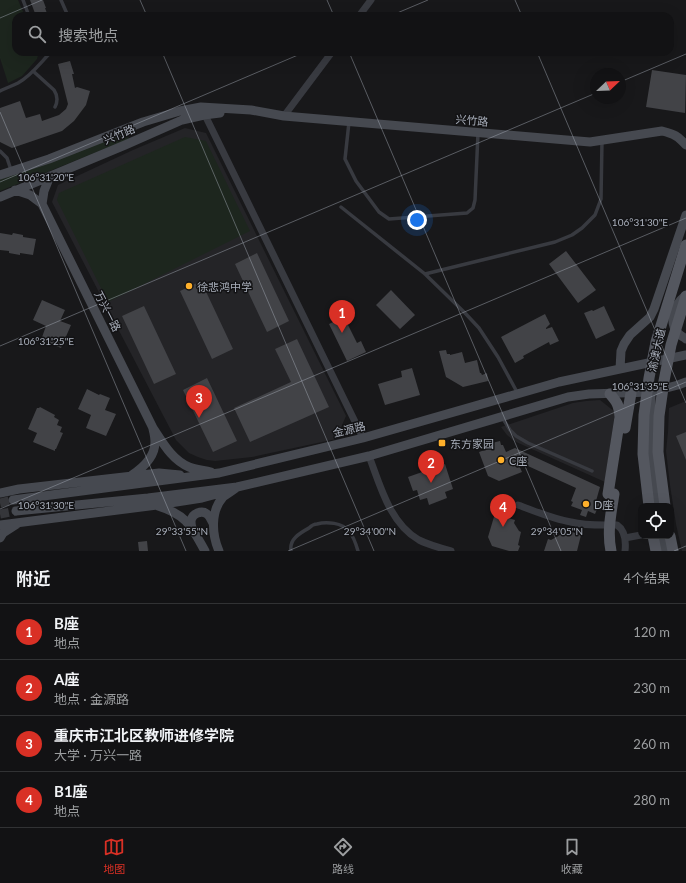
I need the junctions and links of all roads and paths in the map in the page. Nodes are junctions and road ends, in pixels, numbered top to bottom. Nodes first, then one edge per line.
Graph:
1 (23, 0) edge
2 (61, 0) edge
3 (371, 0) edge
4 (28, 12) edge
5 (66, 12) edge
6 (362, 12) edge
7 (329, 56) edge
8 (46, 57) edge
9 (33, 71) junction
10 (0, 91) edge
11 (55, 107) dead end
12 (203, 111) junction
13 (284, 116) junction
14 (349, 121) junction
15 (478, 132) junction
16 (602, 141) junction
17 (686, 145) edge
18 (0, 151) edge
19 (12, 171) junction
20 (0, 175) edge
21 (50, 176) junction
22 (15, 190) junction
23 (0, 197) edge
24 (42, 204) junction
25 (341, 207) dead end
26 (686, 215) edge
27 (686, 245) edge
28 (426, 274) junction
29 (686, 296) edge
30 (686, 339) edge
31 (686, 355) edge
32 (620, 369) junction
33 (559, 382) junction
34 (686, 382) edge
35 (651, 392) junction
36 (631, 393) junction
37 (518, 394) junction
38 (610, 394) junction
39 (555, 400) junction
40 (501, 416) junction
41 (153, 428) junction
42 (363, 438) junction
43 (369, 456) junction
44 (592, 471) dead end
45 (219, 473) junction
46 (130, 476) junction
47 (193, 477) junction
48 (237, 487) junction
49 (0, 494) edge
50 (611, 494) junction
51 (13, 500) tunnel mouth
52 (649, 503) edge
53 (657, 503) edge
54 (665, 503) edge
55 (518, 505) dead end
56 (157, 506) junction
57 (16, 511) tunnel mouth
58 (20, 522) junction
59 (213, 523) junction
60 (1, 525) edge
61 (192, 528) junction
62 (638, 536) edge
63 (0, 538) edge
64 (625, 538) junction
65 (654, 539) edge
66 (660, 539) edge
67 (671, 539) edge
68 (430, 548) edge
69 (658, 550) edge
70 (205, 551) edge
71 (220, 551) edge
72 (291, 551) edge
73 (358, 551) edge
74 (451, 551) edge
75 (605, 551) edge
76 (611, 551) edge
77 (625, 551) edge
78 (673, 551) edge

1 - 4 lane
2 - 5 lane
3 - 6 street
7 - 13 street
8 - 9 lane
9 - 10 lane
9 - 11 lane
12 - 13 street, 兴竹路
12 - 19 street, 兴竹路
12 - 21 street, 兴竹路
12 - 42 street
13 - 14 street, 兴竹路
14 - 15 street, 兴竹路
14 - 15 lane
15 - 16 street, 兴竹路
16 - 17 street, 兴竹路
16 - 28 lane
18 - 19 lane
19 - 20 street, 兴竹路
21 - 22 street, 兴竹路
21 - 24 street
22 - 23 street, 兴竹路
22 - 24 street
24 - 41 street, 万兴一路
25 - 28 lane
26 - 32 street
27 - 52 main road, 渝澳大道, bridge
28 - 37 lane
29 - 30 street
29 - 54 main road, 渝澳大道, bridge
31 - 32 street, 金源路
32 - 33 street, 金源路
33 - 37 street, 金源路
33 - 39 street
34 - 35 street
35 - 36 street
35 - 53 street
36 - 38 street
36 - 50 main road
37 - 42 street, 金源路
38 - 39 street
38 - 50 main road
39 - 40 street
40 - 43 street
40 - 44 lane
41 - 45 street, 万兴一路
41 - 46 street
42 - 45 street, 金源路
43 - 48 street
43 - 68 street
45 - 47 street, 金源路
46 - 47 street
46 - 49 street
47 - 51 street, 金源路
48 - 56 street
48 - 57 street
48 - 59 street
50 - 75 main road
50 - 76 main road, bridge
55 - 64 street
56 - 58 street
56 - 61 street
58 - 60 street
58 - 63 street
59 - 61 street
59 - 71 street
61 - 70 street
62 - 64 street
64 - 77 street
65 - 69 main road
66 - 69 street
67 - 78 main road
68 - 74 street
72 - 73 lane

